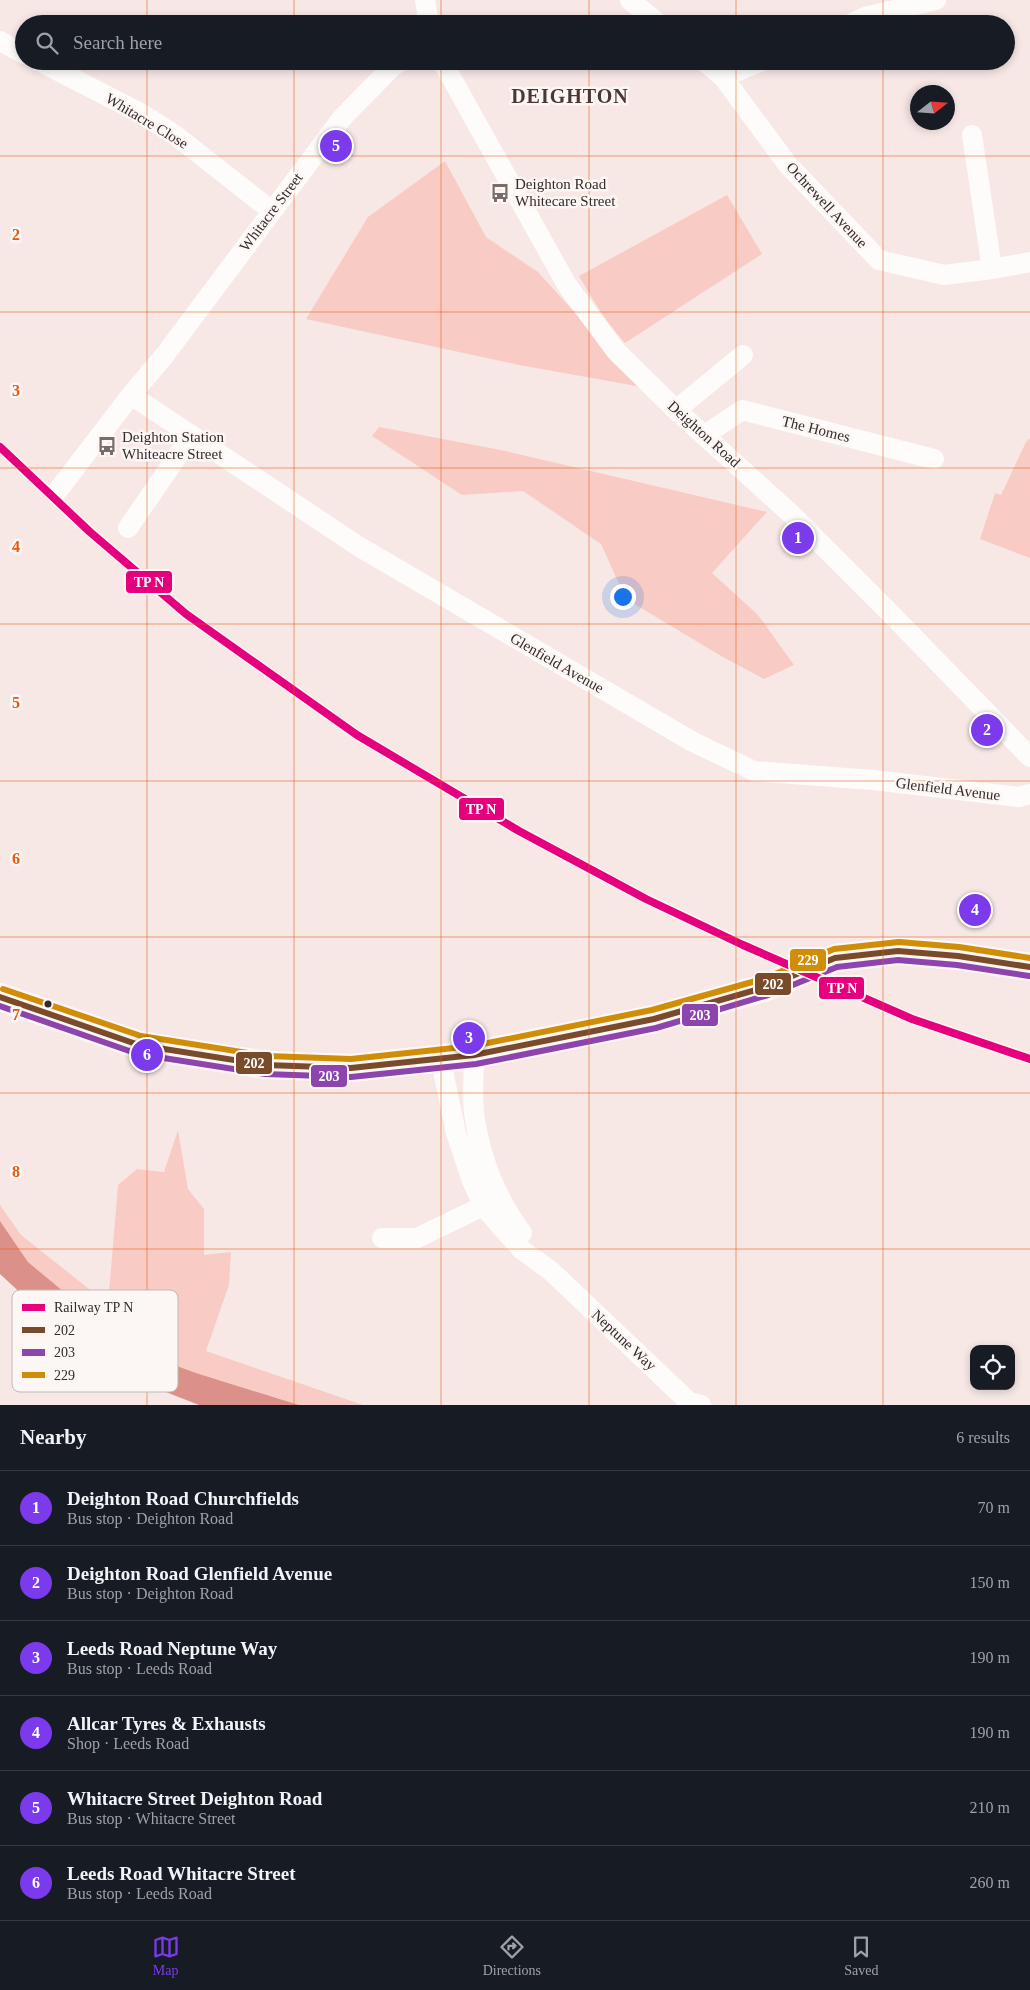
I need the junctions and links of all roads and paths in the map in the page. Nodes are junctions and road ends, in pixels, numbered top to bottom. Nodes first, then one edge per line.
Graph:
1 (425, 0) edge
2 (630, 0) edge
3 (936, 0) edge
4 (859, 14) edge
5 (428, 15) edge
6 (648, 15) edge
7 (0, 41) edge
8 (15, 49) edge
9 (56, 70) edge
10 (389, 70) edge
11 (447, 70) edge
12 (715, 70) edge
13 (740, 70) edge
14 (723, 77) junction
15 (972, 135) dead end
16 (272, 211) junction
17 (1030, 262) edge
18 (992, 269) junction
19 (743, 355) dead end
20 (131, 395) junction
21 (676, 410) junction
22 (192, 435) junction
23 (705, 435) junction
24 (934, 459) dead end
25 (56, 493) dead end
26 (128, 528) dead end
27 (1030, 757) edge
28 (1030, 794) edge
29 (1030, 967) edge
30 (0, 997) edge
31 (474, 1055) junction
32 (443, 1059) junction
33 (483, 1156) junction
34 (483, 1206) junction
35 (382, 1238) dead end
36 (550, 1271) junction
37 (701, 1405) edge

1 - 5 street
2 - 6 street
3 - 4 street
7 - 8 street
9 - 16 street, Whitacre Close
10 - 16 street, Whitacre Street
11 - 21 street, Deighton Road
12 - 14 street, Ochrewell Avenue
13 - 14 street
14 - 18 street, Ochrewell Avenue
15 - 18 street
16 - 20 street, Whitacre Street
17 - 18 street, Ochrewell Avenue
19 - 21 street
20 - 22 street, Glenfield Avenue
20 - 25 street
21 - 23 street, Deighton Road
22 - 26 street
22 - 28 street, Glenfield Avenue
23 - 24 street, The Homes
23 - 27 street, Deighton Road
29 - 31 main road
30 - 32 main road
31 - 32 main road
31 - 33 street, Neptune Way
32 - 34 street, Neptune Way
33 - 34 street, Neptune Way
33 - 36 street, Neptune Way
34 - 35 street
34 - 36 street, Neptune Way
36 - 37 street, Neptune Way

